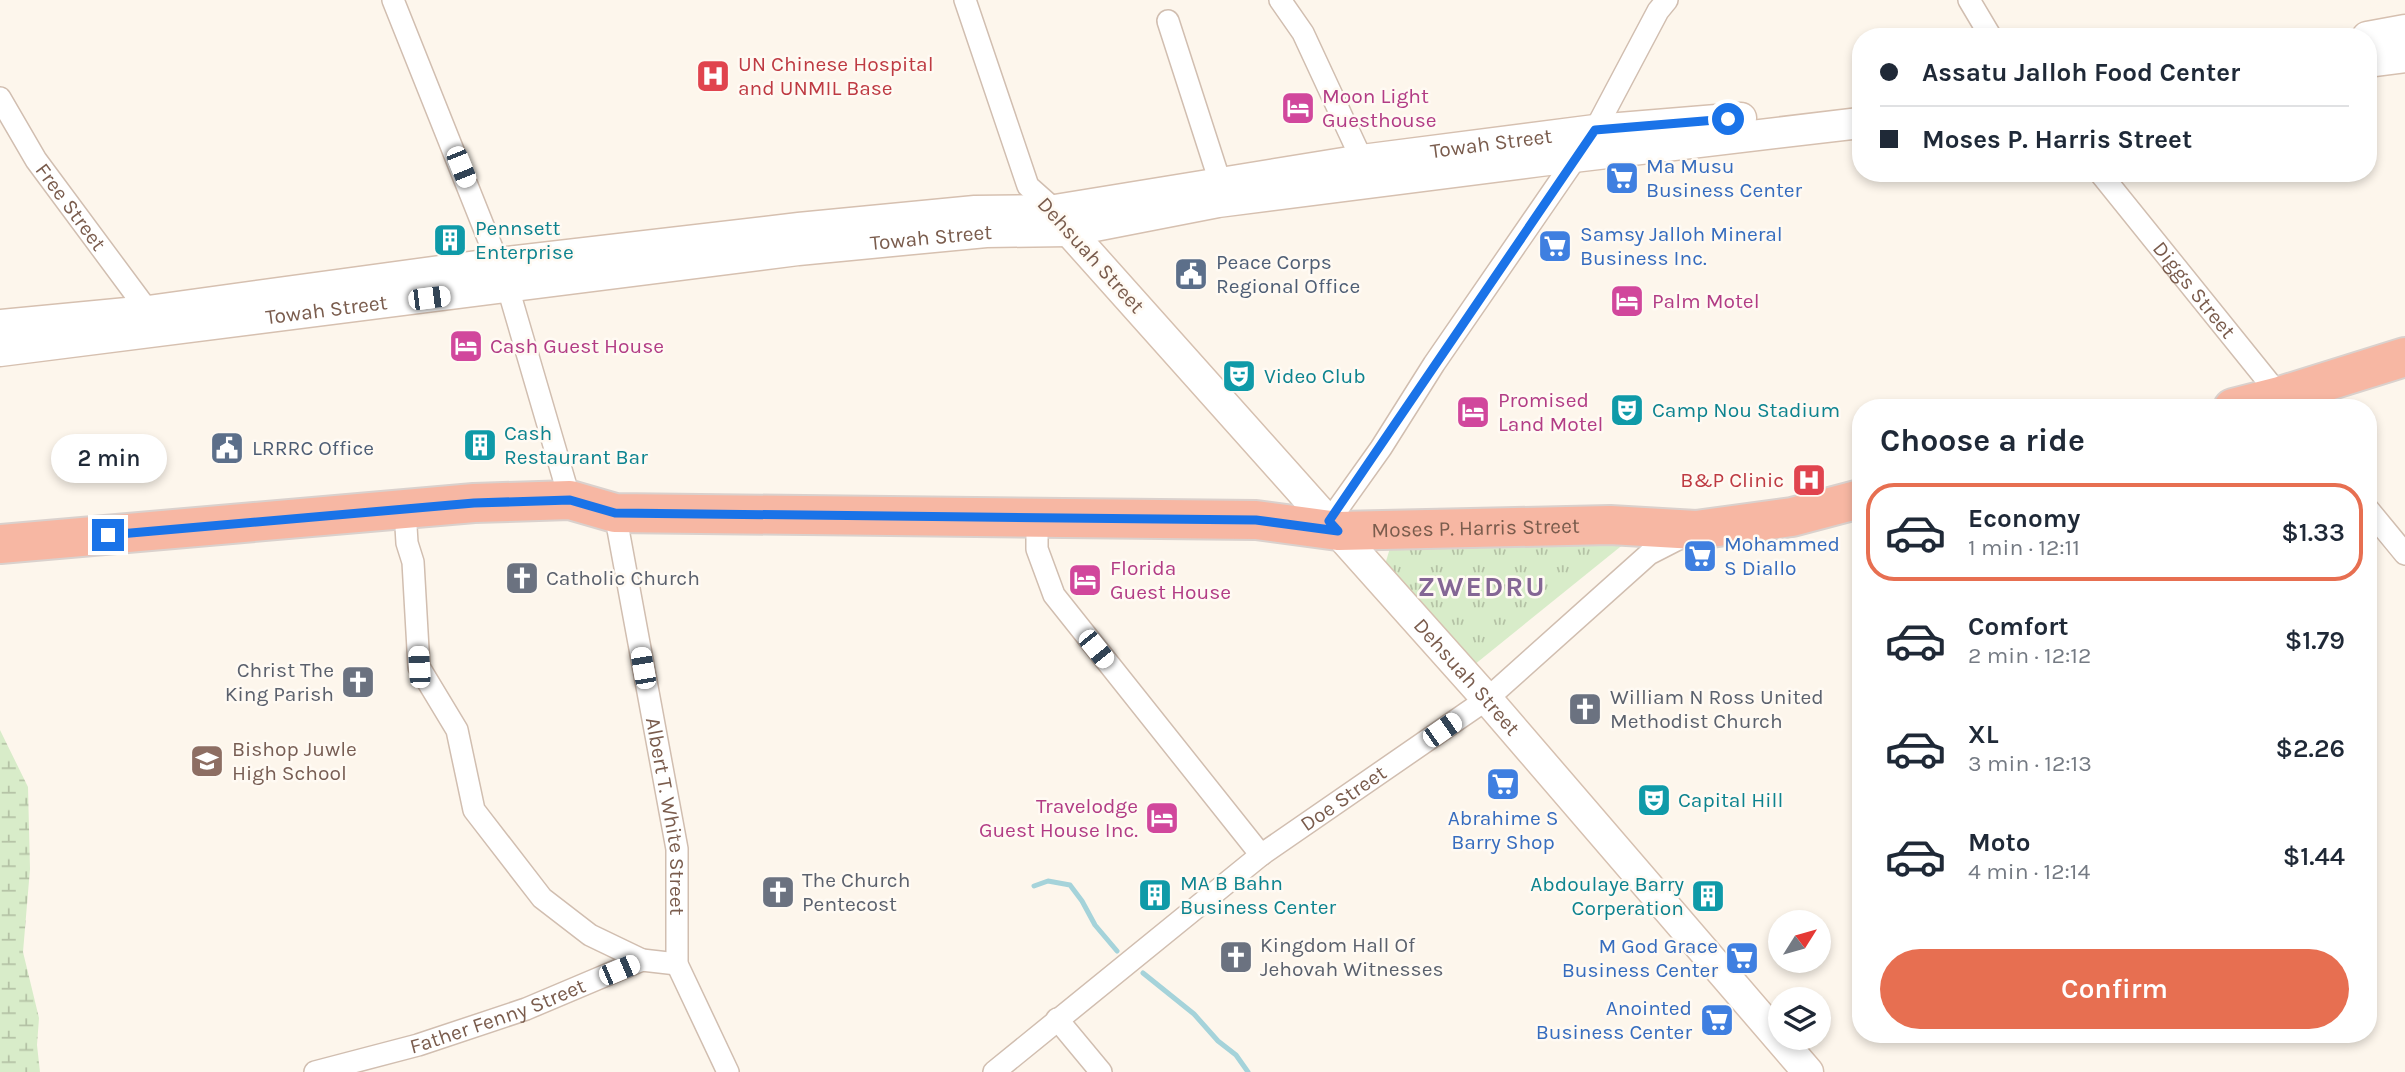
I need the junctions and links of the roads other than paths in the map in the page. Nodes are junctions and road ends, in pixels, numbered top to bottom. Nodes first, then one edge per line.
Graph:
1 (393, 0) edge
2 (965, 0) edge
3 (1280, 0) edge
4 (1969, 0) edge
5 (1658, 4) edge
6 (1168, 21) dead end
7 (1986, 28) edge
8 (2405, 30) edge
9 (2377, 35) edge
10 (2405, 57) edge
11 (2377, 61) edge
12 (0, 98) edge
13 (1852, 109) edge
14 (1852, 124) edge
15 (1595, 130) junction
16 (1577, 157) junction
17 (1362, 160) junction
18 (1220, 182) junction
19 (2107, 182) edge
20 (1062, 220) junction
21 (504, 275) junction
22 (148, 311) junction
23 (0, 325) edge
24 (0, 351) edge
25 (2405, 357) edge
26 (2283, 399) edge
27 (2293, 399) edge
28 (570, 500) junction
29 (1852, 501) edge
30 (405, 510) junction
31 (615, 513) junction
32 (1037, 518) junction
33 (2377, 520) edge
34 (1334, 526) junction
35 (1696, 530) junction
36 (0, 544) edge
37 (2405, 554) edge
38 (1487, 699) junction
39 (1261, 855) junction
40 (642, 960) junction
41 (677, 964) junction
42 (1057, 1019) junction
43 (316, 1072) edge
44 (728, 1072) edge
45 (994, 1072) edge
46 (1101, 1072) edge
47 (1808, 1072) edge

1 - 21 street
2 - 20 street, Dehsuah Street
3 - 17 street
4 - 7 street
5 - 15 street
6 - 18 street
8 - 9 street
10 - 11 street
12 - 22 street, Free Street
13 - 15 street, Towah Street
14 - 16 street, Towah Street
15 - 16 street
15 - 17 street, Towah Street
16 - 20 street, Towah Street
16 - 34 street
17 - 18 street, Towah Street
18 - 20 street, Towah Street
19 - 26 street, Diggs Street
20 - 21 street, Towah Street
20 - 34 street, Dehsuah Street
21 - 22 street, Towah Street
21 - 24 street, Towah Street
21 - 28 street
22 - 23 street, Towah Street
25 - 27 highway
28 - 30 highway, Moses P. Harris Street
28 - 31 highway, Moses P. Harris Street
29 - 35 highway, Moses P. Harris Street
30 - 36 highway, Moses P. Harris Street
30 - 40 street
31 - 32 highway, Moses P. Harris Street
31 - 41 street, Albert T. White Street
32 - 34 highway, Moses P. Harris Street
32 - 39 street
33 - 37 street
34 - 35 highway, Moses P. Harris Street
34 - 38 street, Dehsuah Street
35 - 38 street, Doe Street
38 - 39 street, Doe Street
38 - 47 street, Dehsuah Street
39 - 42 street, Doe Street
40 - 41 street, Father Fenny Street
40 - 43 street, Father Fenny Street
41 - 44 street, Albert T. White Street
42 - 45 street, Doe Street
42 - 46 street

